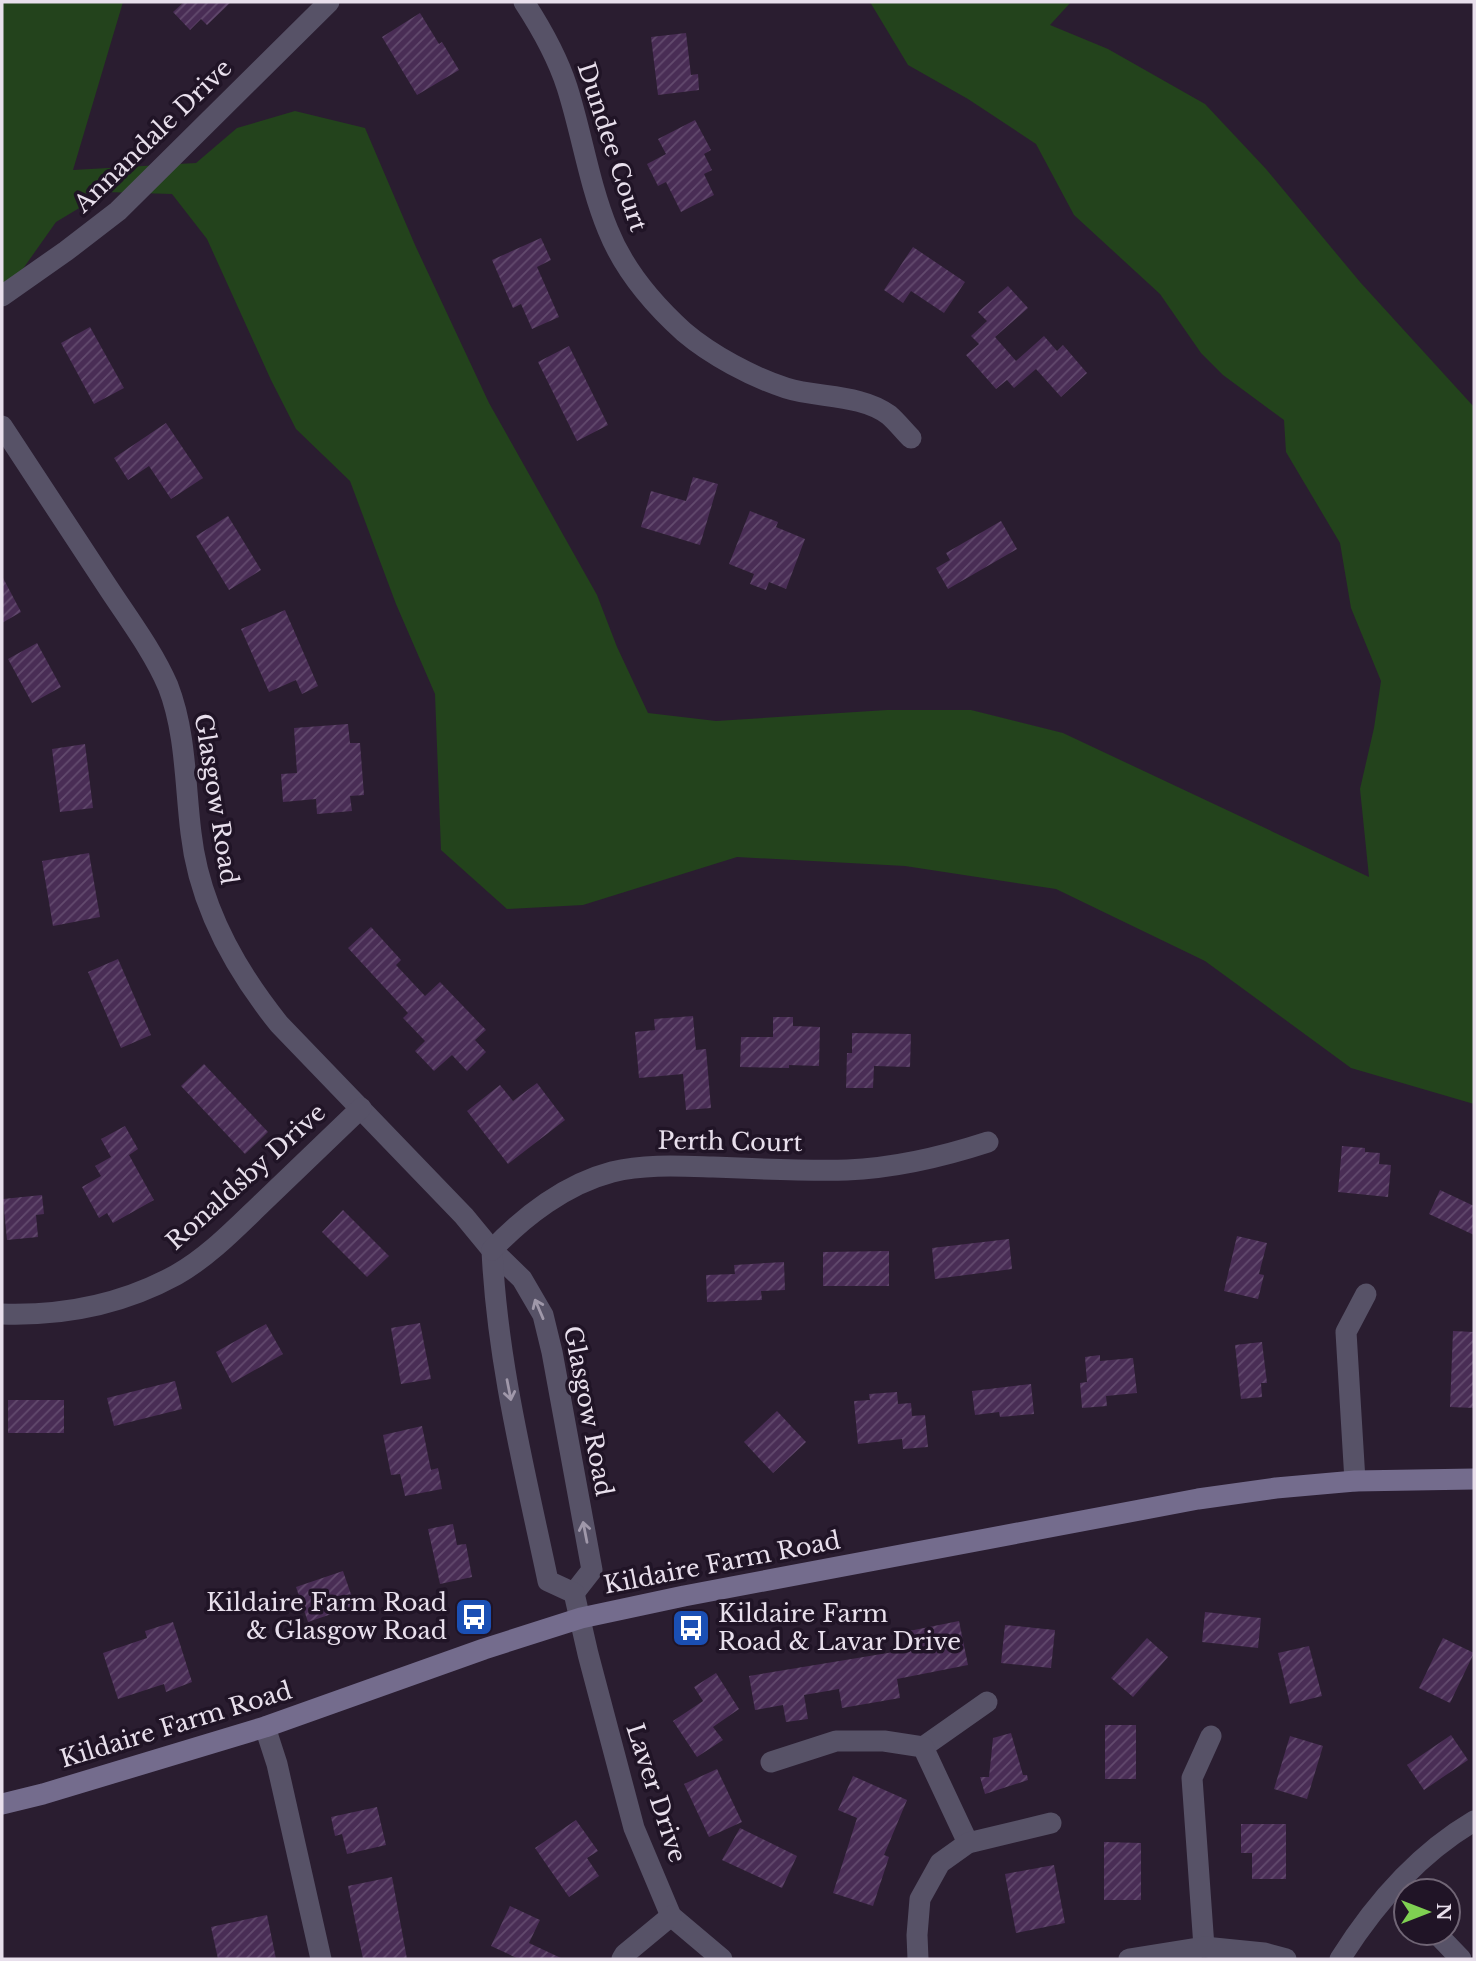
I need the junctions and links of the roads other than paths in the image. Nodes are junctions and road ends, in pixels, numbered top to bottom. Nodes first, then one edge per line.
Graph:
1 (329, 2) edge
2 (524, 2) edge
3 (2, 296) edge
4 (2, 426) edge
5 (911, 438) dead end
6 (361, 1108) junction
7 (988, 1142) dead end
8 (492, 1250) junction
9 (1366, 1294) dead end
10 (2, 1314) edge
11 (1474, 1479) edge
12 (1356, 1481) junction
13 (574, 1593) junction
14 (581, 1618) junction
15 (988, 1702) dead end
16 (265, 1727) junction
17 (1211, 1736) dead end
18 (923, 1747) junction
19 (771, 1762) dead end
20 (2, 1804) edge
21 (1474, 1821) edge
22 (1051, 1823) dead end
23 (968, 1843) junction
24 (1414, 1877) edge
25 (1392, 1902) edge
26 (671, 1916) junction
27 (1204, 1947) junction
28 (321, 1959) edge
29 (622, 1959) edge
30 (722, 1959) edge
31 (918, 1959) edge
32 (1129, 1959) edge
33 (1286, 1959) edge
34 (1340, 1959) edge

1 - 3 street, Annandale Drive
2 - 5 street, Dundee Court
4 - 6 street, Glasgow Road
6 - 8 street, Glasgow Road
6 - 10 street, Ronaldsby Drive
7 - 8 street, Perth Court
8 -> 13 street
13 -> 8 street, Glasgow Road
9 - 12 street
11 - 12 main road, Kildaire Farm Road
12 - 14 main road, Kildaire Farm Road
13 - 14 street
14 - 16 main road, Kildaire Farm Road
14 - 26 street, Laver Drive
15 - 18 street
16 - 20 main road, Kildaire Farm Road
16 - 28 street
17 - 27 street
18 - 19 street
18 - 23 street
21 - 24 street
22 - 23 street
23 - 31 street
25 - 34 street
26 - 29 street
26 - 30 street, Laver Drive
27 - 32 street
27 - 33 street

